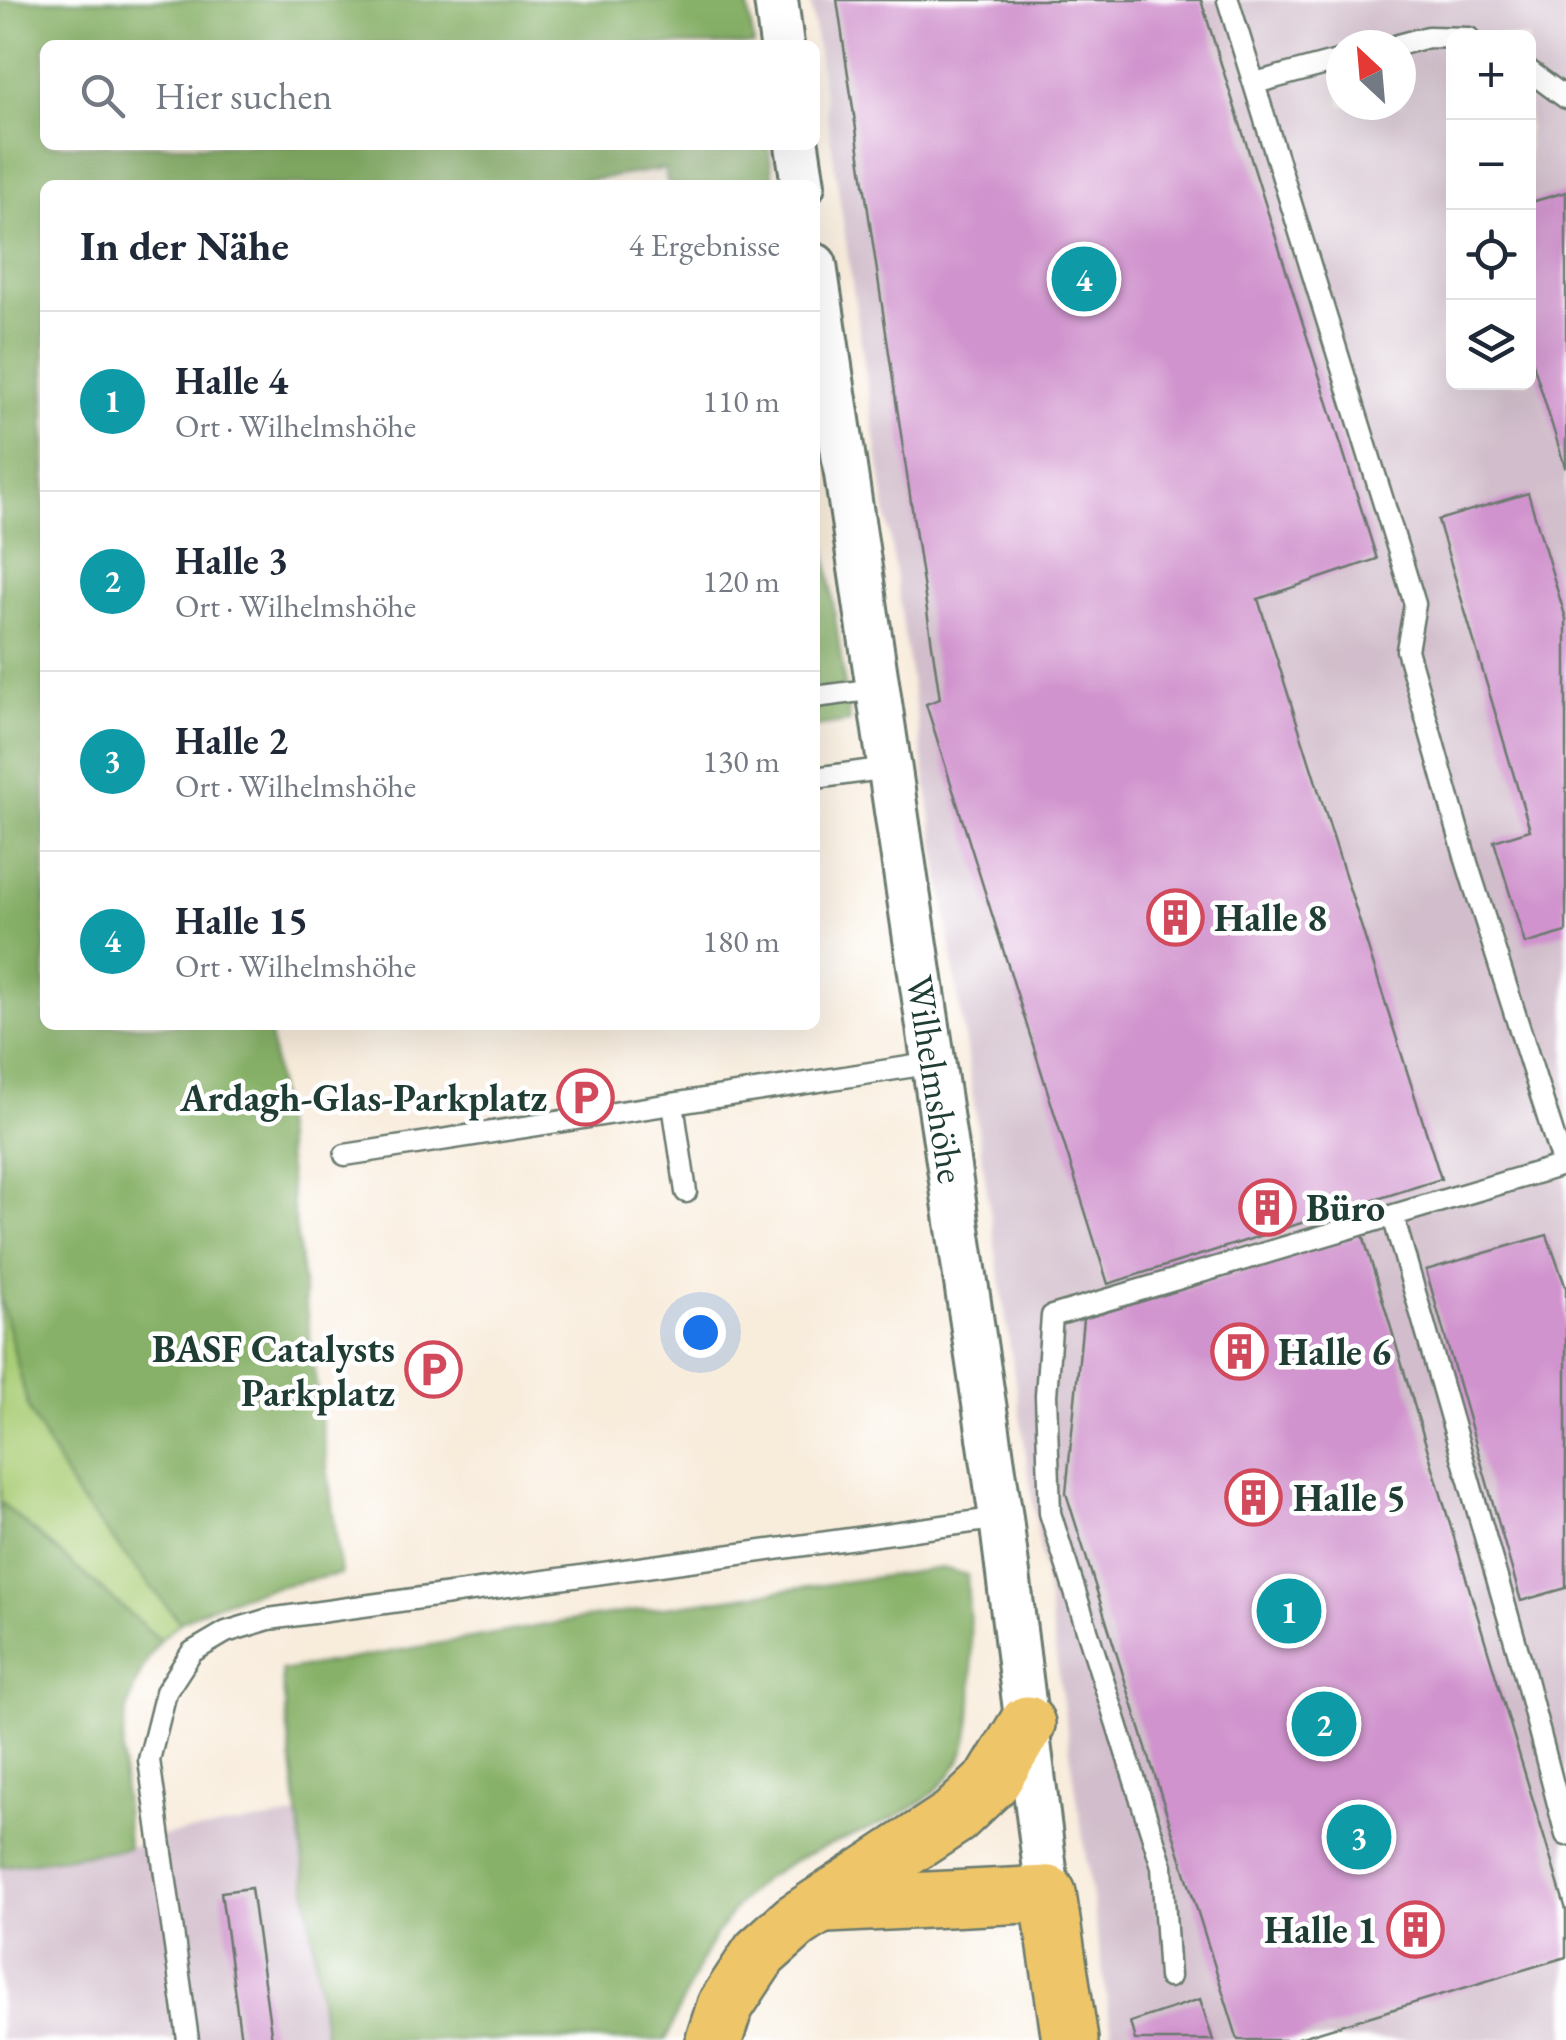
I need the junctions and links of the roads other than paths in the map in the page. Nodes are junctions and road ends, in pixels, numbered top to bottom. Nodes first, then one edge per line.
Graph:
1 (776, 0) edge
2 (1228, 0) edge
3 (1446, 37) edge
4 (781, 40) edge
5 (1416, 40) edge
6 (1326, 64) edge
7 (1536, 76) edge
8 (1255, 83) junction
9 (1566, 98) edge
10 (798, 150) edge
11 (802, 180) edge
12 (820, 301) edge
13 (876, 689) junction
14 (820, 696) edge
15 (888, 768) junction
16 (820, 777) edge
17 (934, 1063) junction
18 (673, 1104) junction
19 (345, 1155) dead end
20 (686, 1192) dead end
21 (1392, 1216) junction
22 (1001, 1518) junction
23 (1027, 1724) junction
24 (1566, 1836) edge
25 (1048, 1894) junction
26 (824, 1905) junction
27 (1169, 1977) dead end
28 (188, 2040) edge
29 (714, 2040) edge
30 (1070, 2040) edge

1 - 4 street
2 - 8 lane
3 - 5 lane
6 - 8 lane
7 - 9 lane
8 - 21 lane
10 - 11 street
12 - 13 street, Wilhelmshöhe
13 - 14 lane
13 - 15 street, Wilhelmshöhe
15 - 16 lane
15 - 17 street, Wilhelmshöhe
17 - 18 lane
17 - 22 street, Wilhelmshöhe
18 - 19 lane
18 - 20 lane
21 - 24 lane
21 - 27 lane
22 - 23 street, Wilhelmshöhe
22 - 28 lane
23 - 25 street, Wilhelmshöhe
23 - 26 main road
25 - 26 main road
25 - 30 main road
26 - 29 main road

